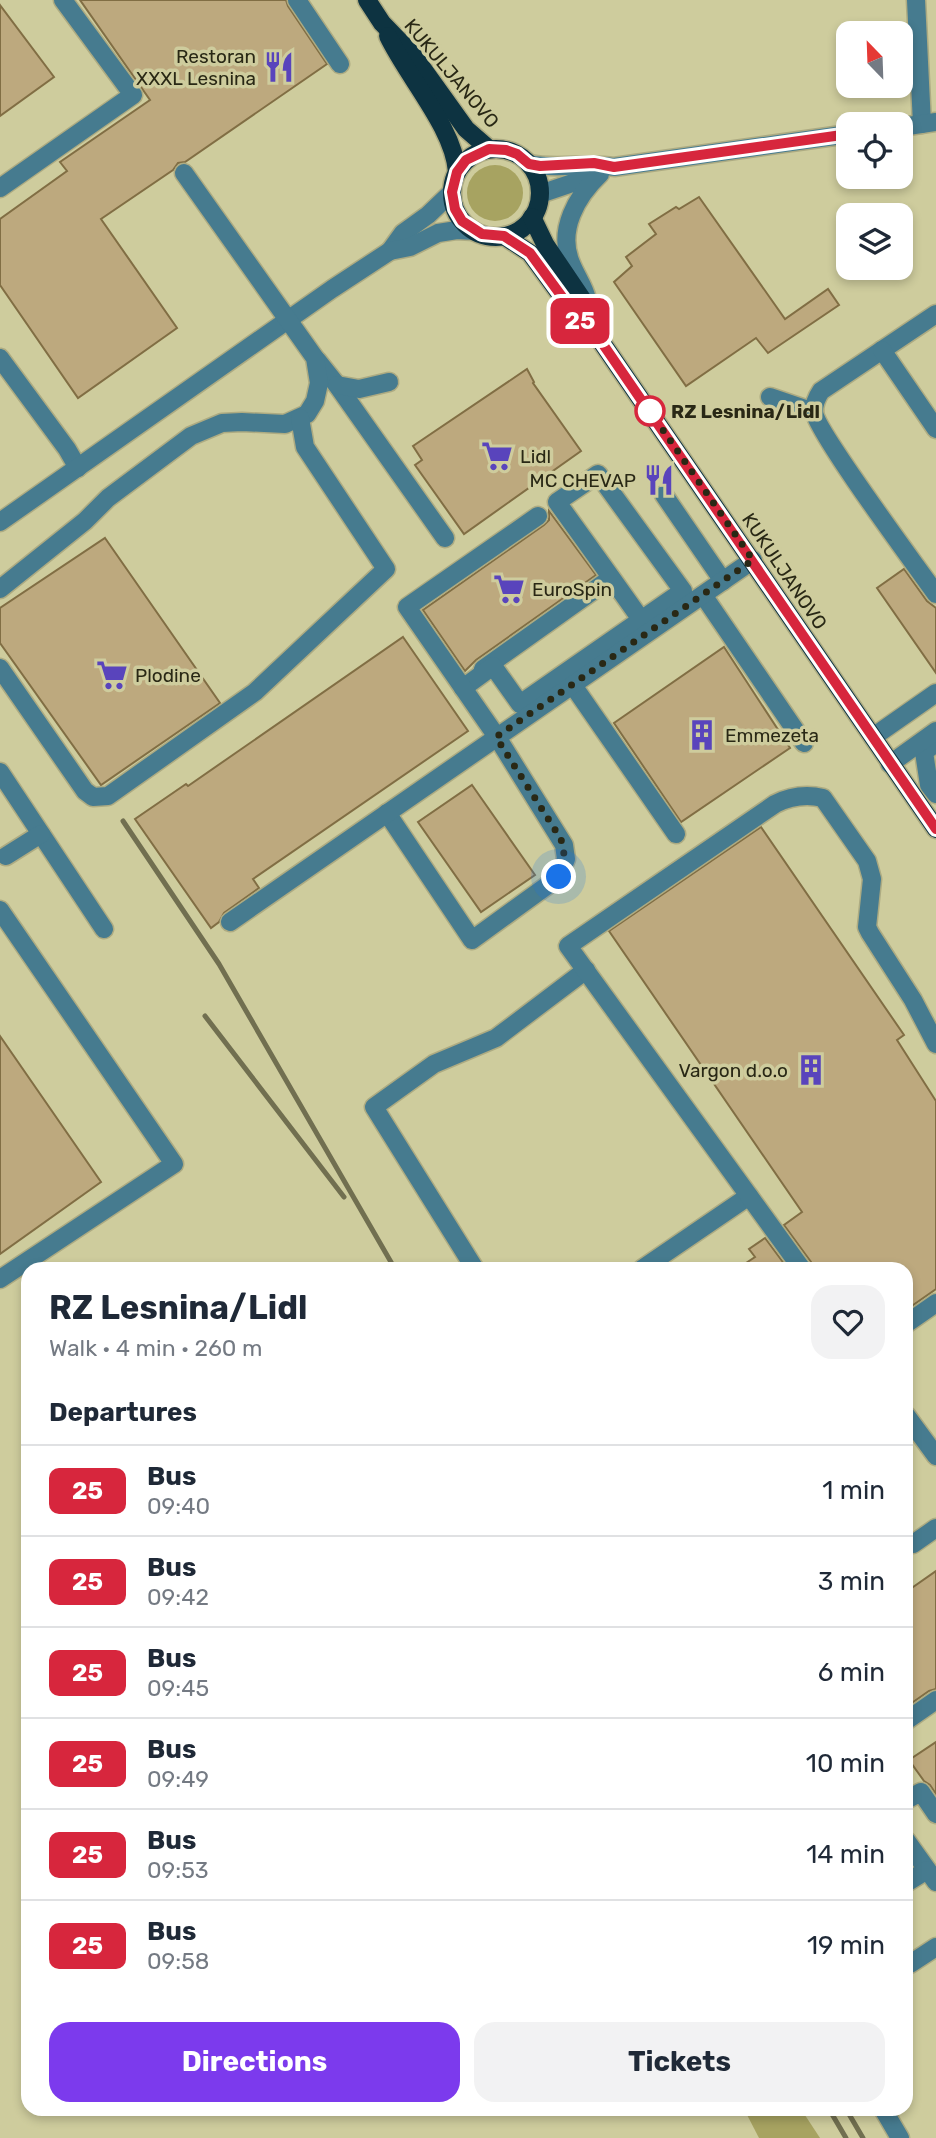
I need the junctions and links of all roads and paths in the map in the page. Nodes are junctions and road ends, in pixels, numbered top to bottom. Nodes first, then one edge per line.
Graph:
1 (64, 0) edge
2 (297, 0) edge
3 (367, 0) edge
4 (916, 0) edge
5 (382, 23) junction
6 (340, 64) dead end
7 (929, 123) edge
8 (836, 136) edge
9 (489, 149) junction
10 (529, 164) junction
11 (607, 170) junction
12 (457, 172) junction
13 (184, 173) dead end
14 (0, 188) edge
15 (452, 192) junction
16 (540, 194) junction
17 (532, 217) junction
18 (474, 231) junction
19 (504, 236) junction
20 (390, 251) junction
21 (591, 312) junction
22 (936, 314) edge
23 (288, 321) junction
24 (598, 337) junction
25 (882, 350) junction
26 (315, 358) junction
27 (1, 361) edge
28 (388, 382) dead end
29 (337, 385) junction
30 (770, 397) dead end
31 (814, 412) junction
32 (300, 418) junction
33 (936, 429) edge
34 (78, 468) junction
35 (664, 495) dead end
36 (538, 516) dead end
37 (0, 522) edge
38 (445, 538) dead end
39 (753, 560) junction
40 (611, 578) junction
41 (723, 582) junction
42 (0, 589) edge
43 (936, 594) edge
44 (703, 595) junction
45 (645, 625) junction
46 (0, 668) edge
47 (572, 684) junction
48 (462, 687) junction
49 (936, 693) edge
50 (936, 707) edge
51 (936, 731) edge
52 (496, 737) junction
53 (876, 742) junction
54 (804, 743) dead end
55 (936, 743) edge
56 (890, 764) junction
57 (0, 772) edge
58 (936, 794) edge
59 (387, 813) junction
60 (936, 830) edge
61 (41, 834) junction
62 (676, 834) dead end
63 (6, 856) dead end
64 (0, 910) edge
65 (230, 922) dead end
66 (104, 929) dead end
67 (586, 970) junction
68 (936, 1044) edge
69 (749, 1196) junction
70 (26, 1262) edge
71 (471, 1262) edge
72 (652, 1262) edge
73 (797, 1262) edge
74 (21, 1265) edge
75 (0, 1279) edge
76 (936, 1303) edge
77 (913, 1319) edge
78 (913, 1425) edge
79 (936, 1456) edge
80 (936, 1528) edge
81 (913, 1544) dead end
82 (936, 1700) edge
83 (913, 1716) edge
84 (913, 1796) edge
85 (936, 1814) edge
86 (913, 1850) edge
87 (932, 1876) edge
88 (913, 1880) edge
89 (936, 1947) edge
90 (913, 1962) edge
91 (887, 2116) edge
92 (900, 2138) edge

1 - 14 street
2 - 6 street
3 - 5 main road, KUKULJANOVO
4 - 7 street
5 - 9 main road, KUKULJANOVO
5 - 12 main road, KUKULJANOVO
8 - 11 street
9 - 10 main road, KUKULJANOVO
9 - 12 main road, KUKULJANOVO
10 - 11 street
10 - 16 main road
11 - 16 street
11 - 21 street
12 - 15 main road, KUKULJANOVO
13 - 23 street
15 - 18 main road
15 - 20 street
16 - 17 main road
17 - 19 main road
17 - 21 main road, KUKULJANOVO
18 - 19 main road, KUKULJANOVO
18 - 20 street
19 - 24 main road, KUKULJANOVO
20 - 23 street
21 - 24 main road, KUKULJANOVO
22 - 25 street
23 - 26 street
23 - 34 street
24 - 39 main road, KUKULJANOVO
25 - 31 street
25 - 33 street
26 - 29 street
26 - 32 street
27 - 34 street
28 - 29 street
29 - 38 street
30 - 31 street
31 - 43 street
32 - 42 street
32 - 46 street
34 - 37 street
35 - 41 street
36 - 48 street
39 - 41 street
39 - 53 main road, KUKULJANOVO
40 - 45 street
40 - 45 street
40 - 48 street
41 - 44 street
44 - 45 street
44 - 54 street
45 - 47 street
45 - 48 street
47 - 52 street
47 - 62 street
48 - 52 street
49 - 53 street
50 - 53 street
51 - 56 street
52 - 59 street
52 - 59 street
53 - 56 main road, KUKULJANOVO
55 - 58 street
56 - 60 main road, KUKULJANOVO
57 - 61 street
59 - 65 street
61 - 63 street
61 - 66 street
64 - 70 street
67 - 68 street
67 - 69 street
67 - 71 street
69 - 72 street
69 - 73 street
74 - 75 street
76 - 77 street
78 - 79 street
80 - 81 street
82 - 83 street
84 - 85 street
86 - 87 street
87 - 88 street
89 - 90 street
91 - 92 street

